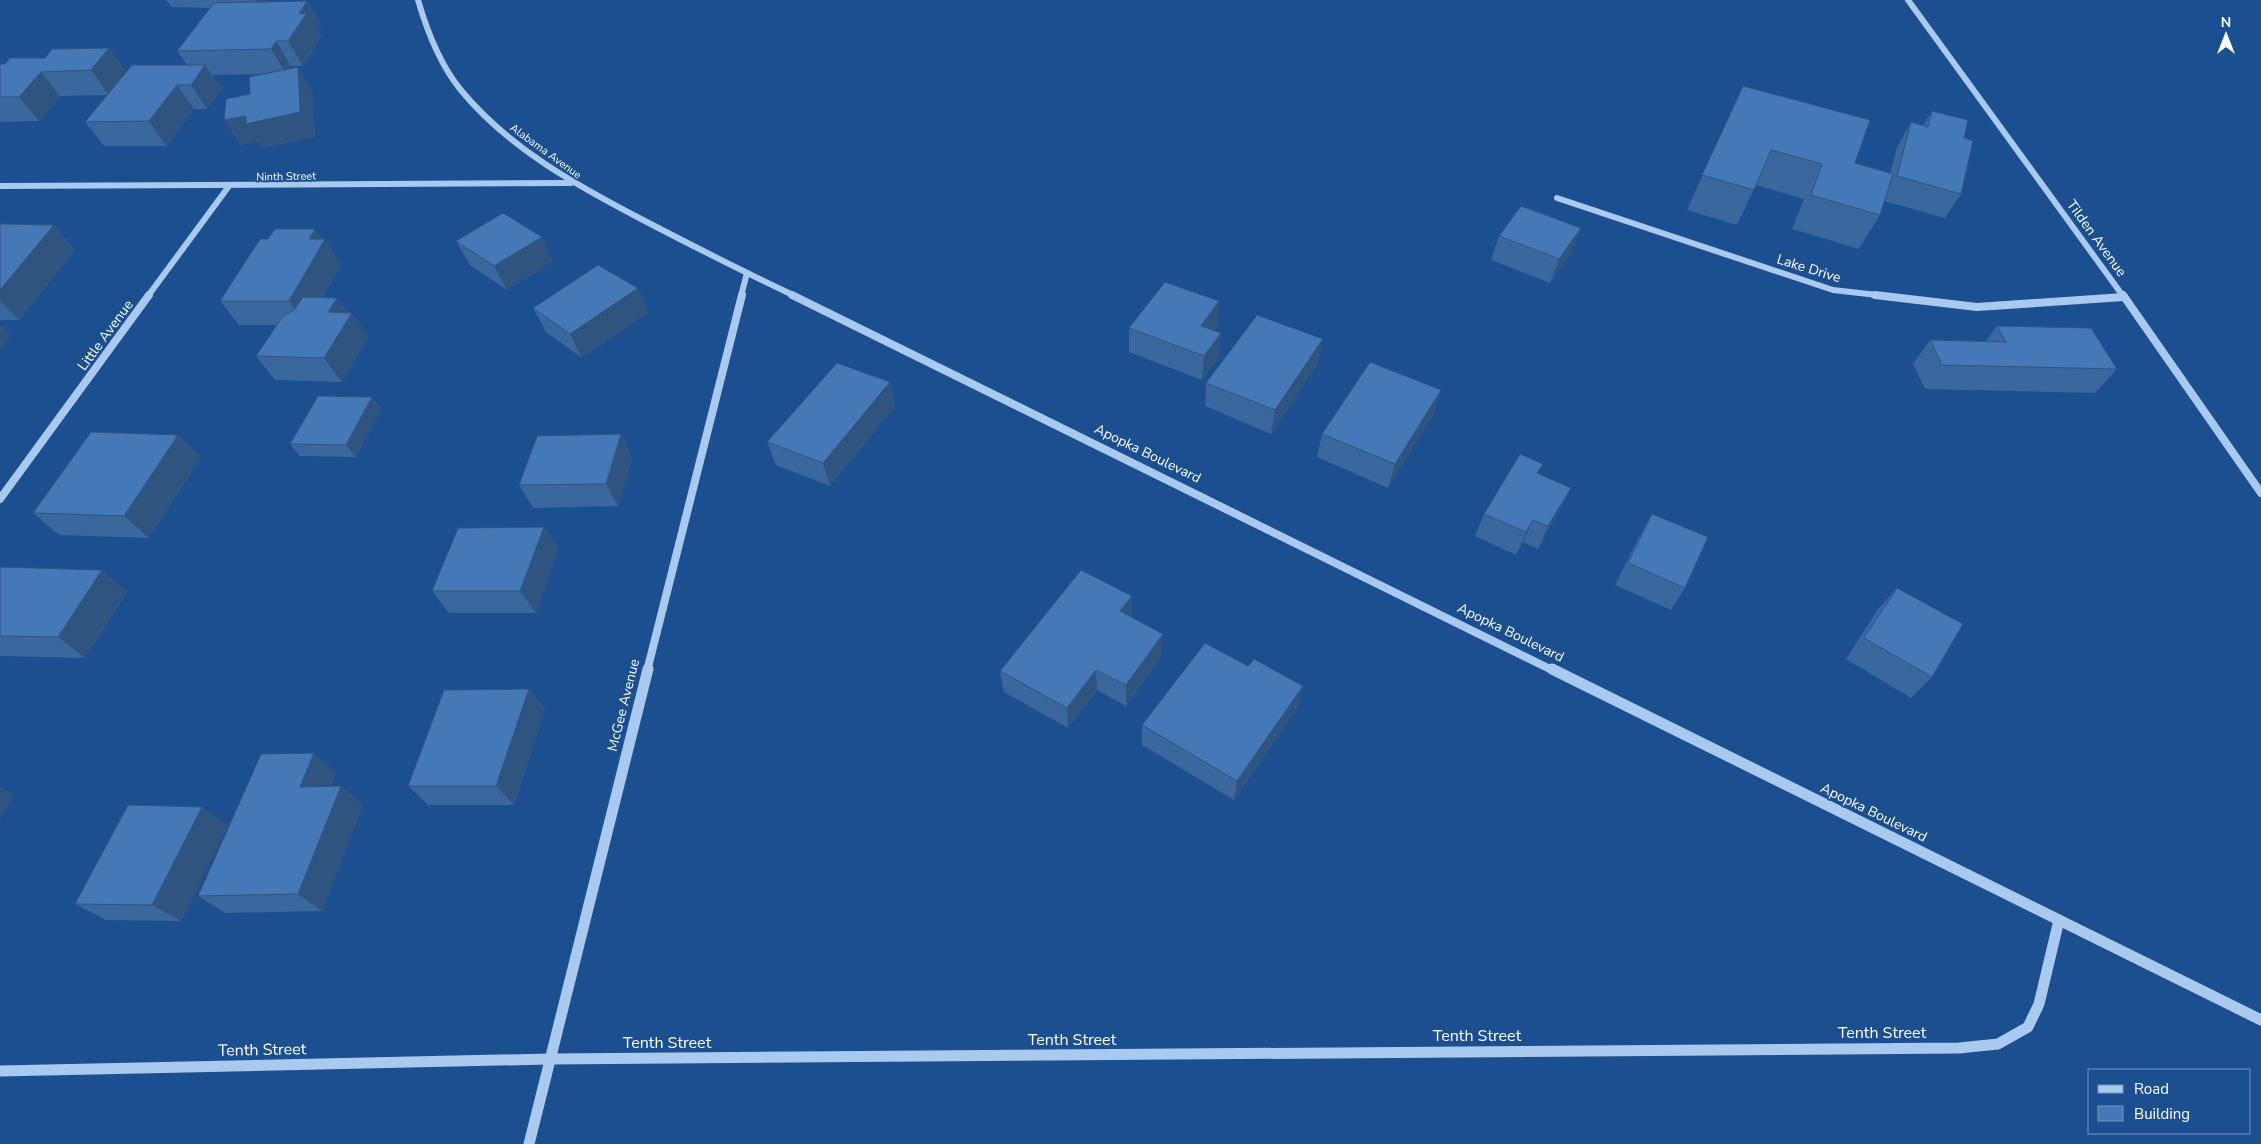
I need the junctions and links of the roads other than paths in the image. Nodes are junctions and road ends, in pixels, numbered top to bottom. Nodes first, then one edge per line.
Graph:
1 (418, 0) edge
2 (1908, 0) edge
3 (571, 183) junction
4 (0, 186) edge
5 (229, 186) junction
6 (1558, 198) dead end
7 (747, 273) junction
8 (2124, 297) junction
9 (2261, 493) edge
10 (0, 499) edge
11 (2059, 920) junction
12 (2261, 1020) edge
13 (550, 1060) junction
14 (0, 1071) edge
15 (529, 1144) edge

1 - 3 street, Alabama Avenue
2 - 8 street, Tilden Avenue
3 - 5 street, Ninth Street
3 - 7 street, Alabama Avenue
4 - 5 street, Ninth Street
5 - 10 street, Little Avenue
6 - 8 street, Lake Drive
7 - 11 street, Apopka Boulevard
7 - 13 street, McGee Avenue
8 - 9 street, Tilden Avenue
11 - 12 street, Apopka Boulevard
11 - 13 street, Tenth Street
13 - 14 street, Tenth Street
13 - 15 street, McGee Avenue

